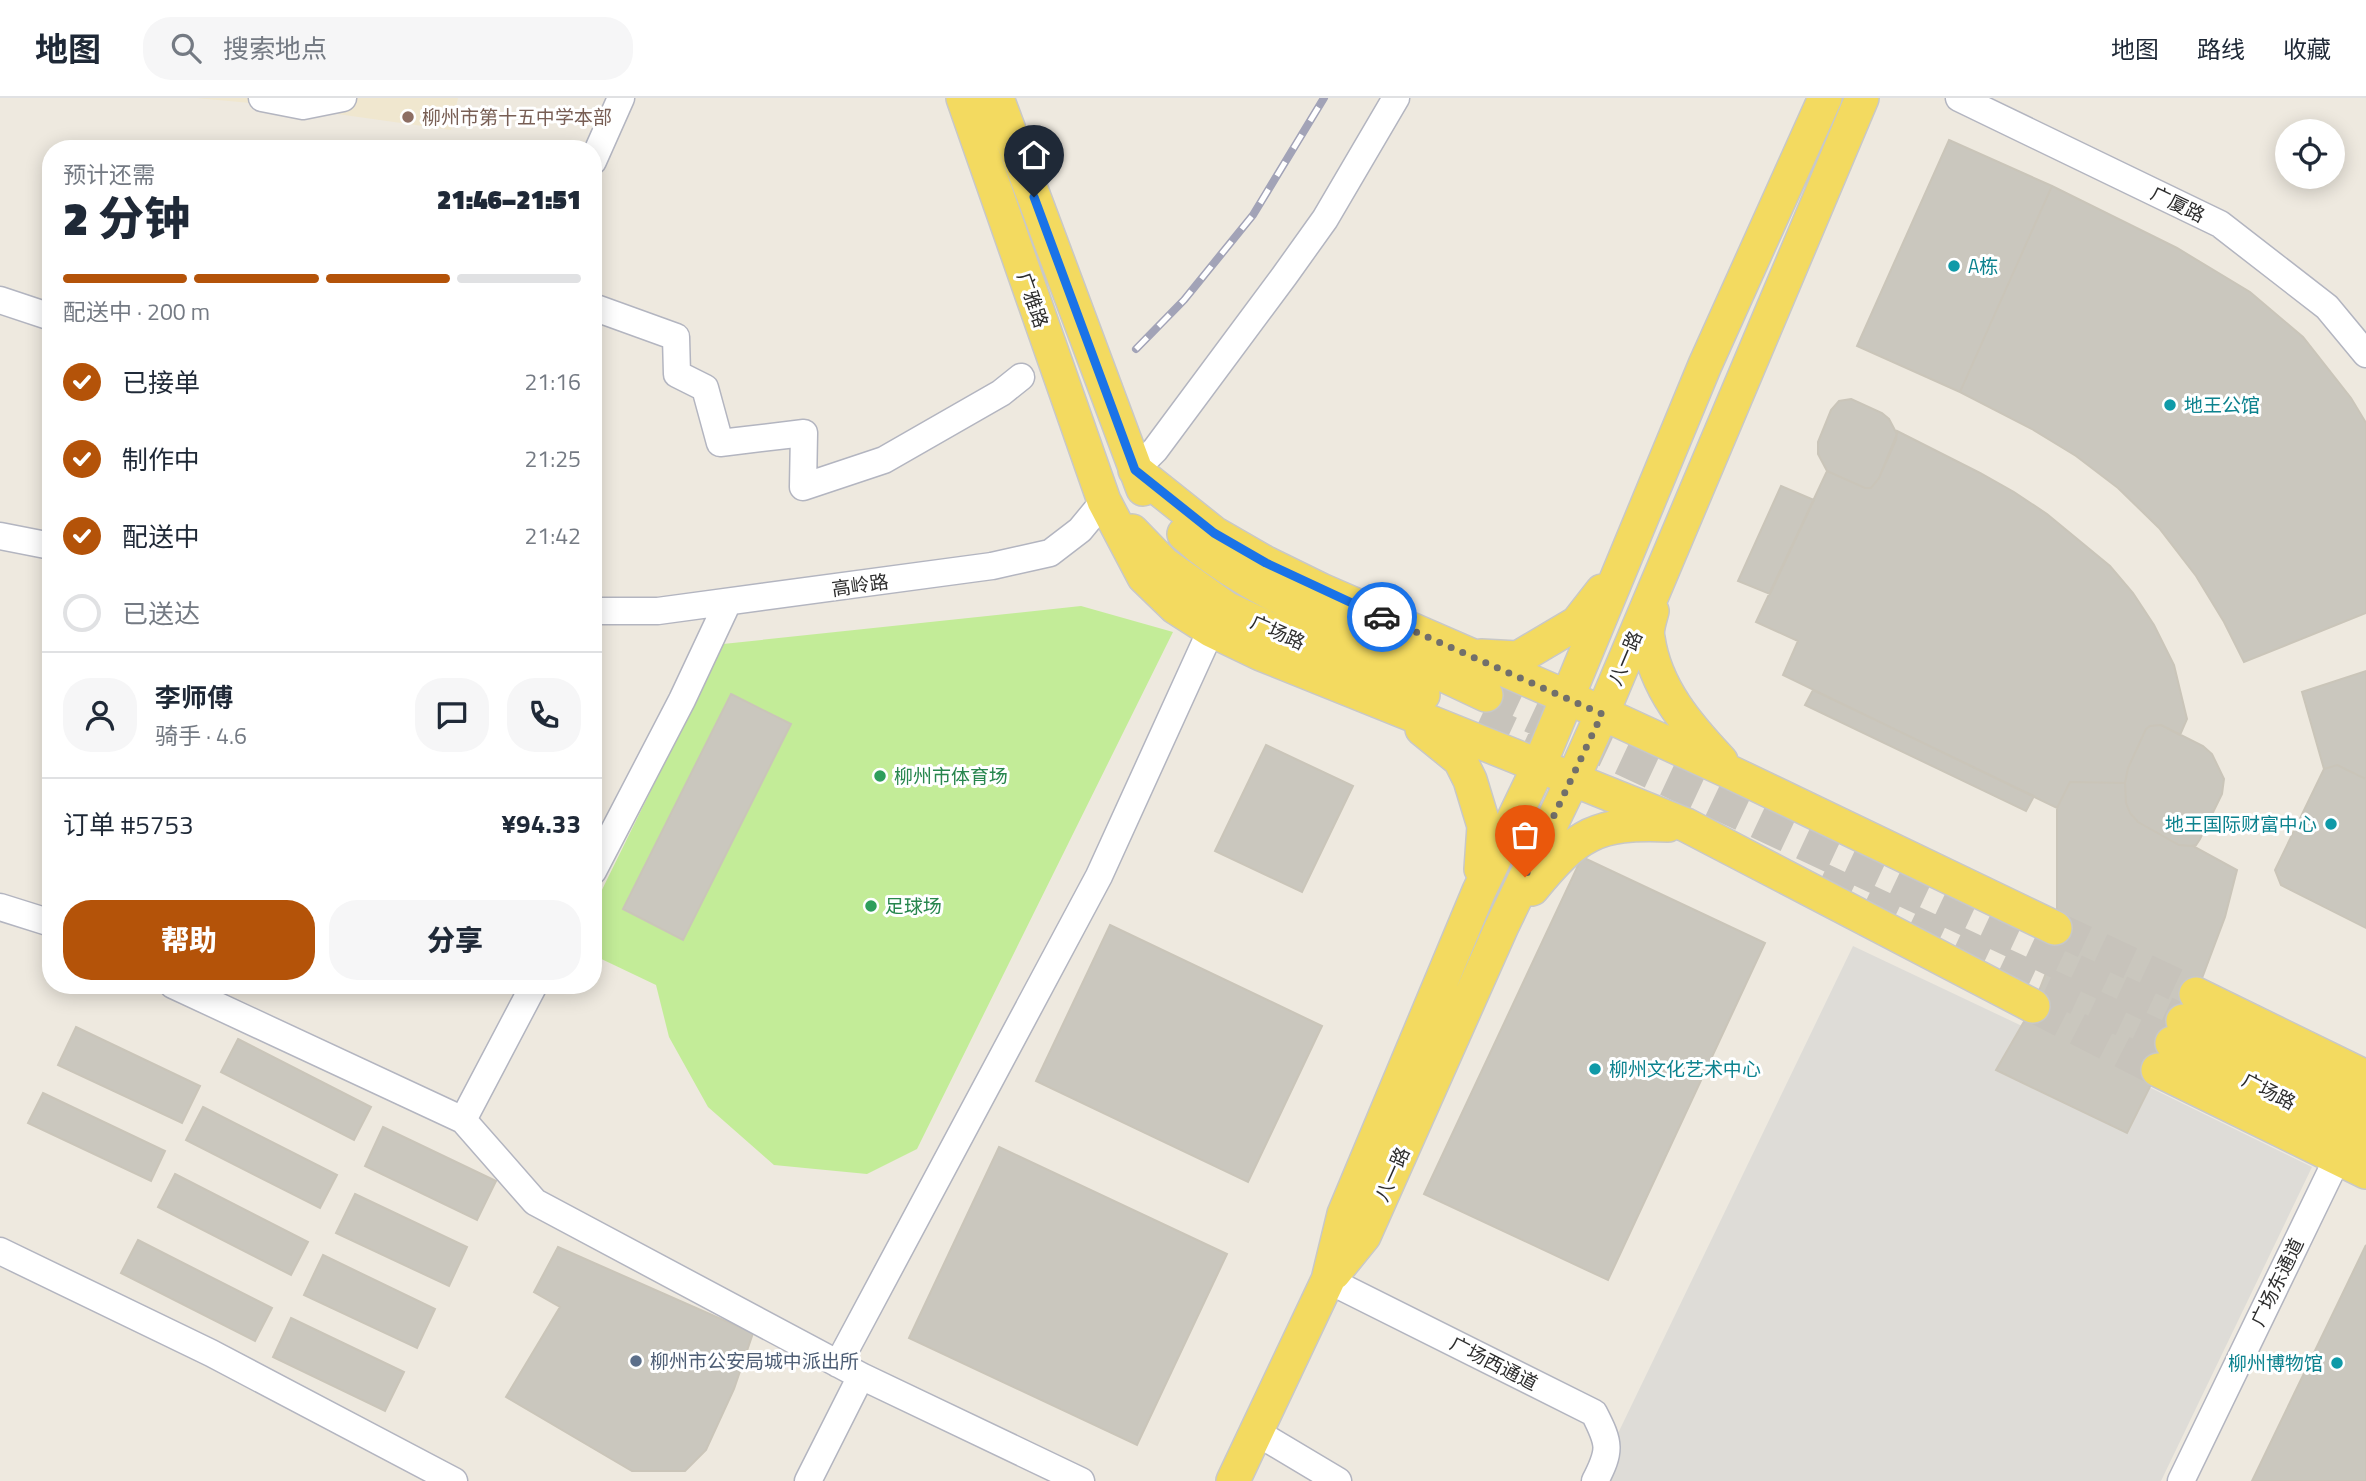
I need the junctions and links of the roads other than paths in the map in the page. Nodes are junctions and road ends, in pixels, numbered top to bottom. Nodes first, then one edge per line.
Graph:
1 (262, 98) edge
2 (343, 98) edge
3 (621, 98) edge
4 (964, 98) edge
5 (997, 98) edge
6 (1396, 98) edge
7 (1825, 98) edge
8 (1863, 98) edge
9 (1959, 98) edge
10 (602, 141) edge
11 (0, 300) edge
12 (602, 310) edge
13 (42, 314) edge
14 (2366, 354) edge
15 (1021, 377) dead end
16 (1135, 470) junction
17 (1104, 501) junction
18 (0, 536) edge
19 (42, 545) edge
20 (1623, 565) junction
21 (1660, 574) junction
22 (728, 602) junction
23 (602, 611) edge
24 (1211, 630) junction
25 (1471, 656) junction
26 (1567, 697) junction
27 (1389, 705) junction
28 (1602, 714) junction
29 (1539, 766) junction
30 (1732, 773) junction
31 (1572, 781) junction
32 (1686, 825) junction
33 (602, 854) edge
34 (1479, 891) junction
35 (0, 907) edge
36 (42, 920) edge
37 (1502, 926) junction
38 (2055, 928) tunnel mouth
39 (192, 994) edge
40 (529, 994) edge
41 (2032, 1006) tunnel mouth
42 (2177, 1032) junction
43 (2366, 1077) edge
44 (2366, 1109) edge
45 (463, 1120) junction
46 (2366, 1140) edge
47 (2351, 1165) edge
48 (0, 1251) edge
49 (1328, 1280) junction
50 (849, 1370) junction
51 (1256, 1432) junction
52 (454, 1481) edge
53 (807, 1481) edge
54 (1081, 1481) edge
55 (1233, 1481) edge
56 (1338, 1481) edge
57 (1595, 1481) edge
58 (2182, 1481) edge

1 - 2 street
3 - 10 street
4 - 17 main road, 广雅路
5 - 16 main road, 广雅路
6 - 16 street
7 - 20 main road, 八一路
8 - 21 main road, 八一路
9 - 14 street, 广厦路
11 - 13 street
12 - 15 street
16 - 17 main road, 广场路
16 - 25 main road
17 - 22 street, 高岭路
17 - 24 main road, 广雅路
18 - 19 street
20 - 25 main road
20 - 26 main road, 八一路
21 - 28 main road, 八一路
21 - 30 main road
22 - 23 street, 高岭路
22 - 33 street
24 - 27 main road, 广雅路
24 - 50 street
25 - 26 main road
26 - 28 main road
26 - 29 main road, 八一路
27 - 29 main road
27 - 34 main road
28 - 30 main road
28 - 31 main road, 八一路
29 - 31 main road
29 - 34 main road, 八一路
30 - 38 main road
31 - 32 main road
31 - 37 main road, 八一路
32 - 37 main road
32 - 41 main road
34 - 49 main road, 八一路
35 - 36 street
37 - 49 main road, 八一路
39 - 45 street
40 - 45 street
42 - 43 main road
42 - 44 main road, 广场路
42 - 46 main road, 广场路
42 - 47 main road
45 - 50 street
47 - 58 street, 广场东通道
48 - 52 street
49 - 51 main road, 八一路
49 - 57 street, 广场西通道
50 - 53 street
50 - 54 street
51 - 55 main road, 八一路
51 - 56 street

